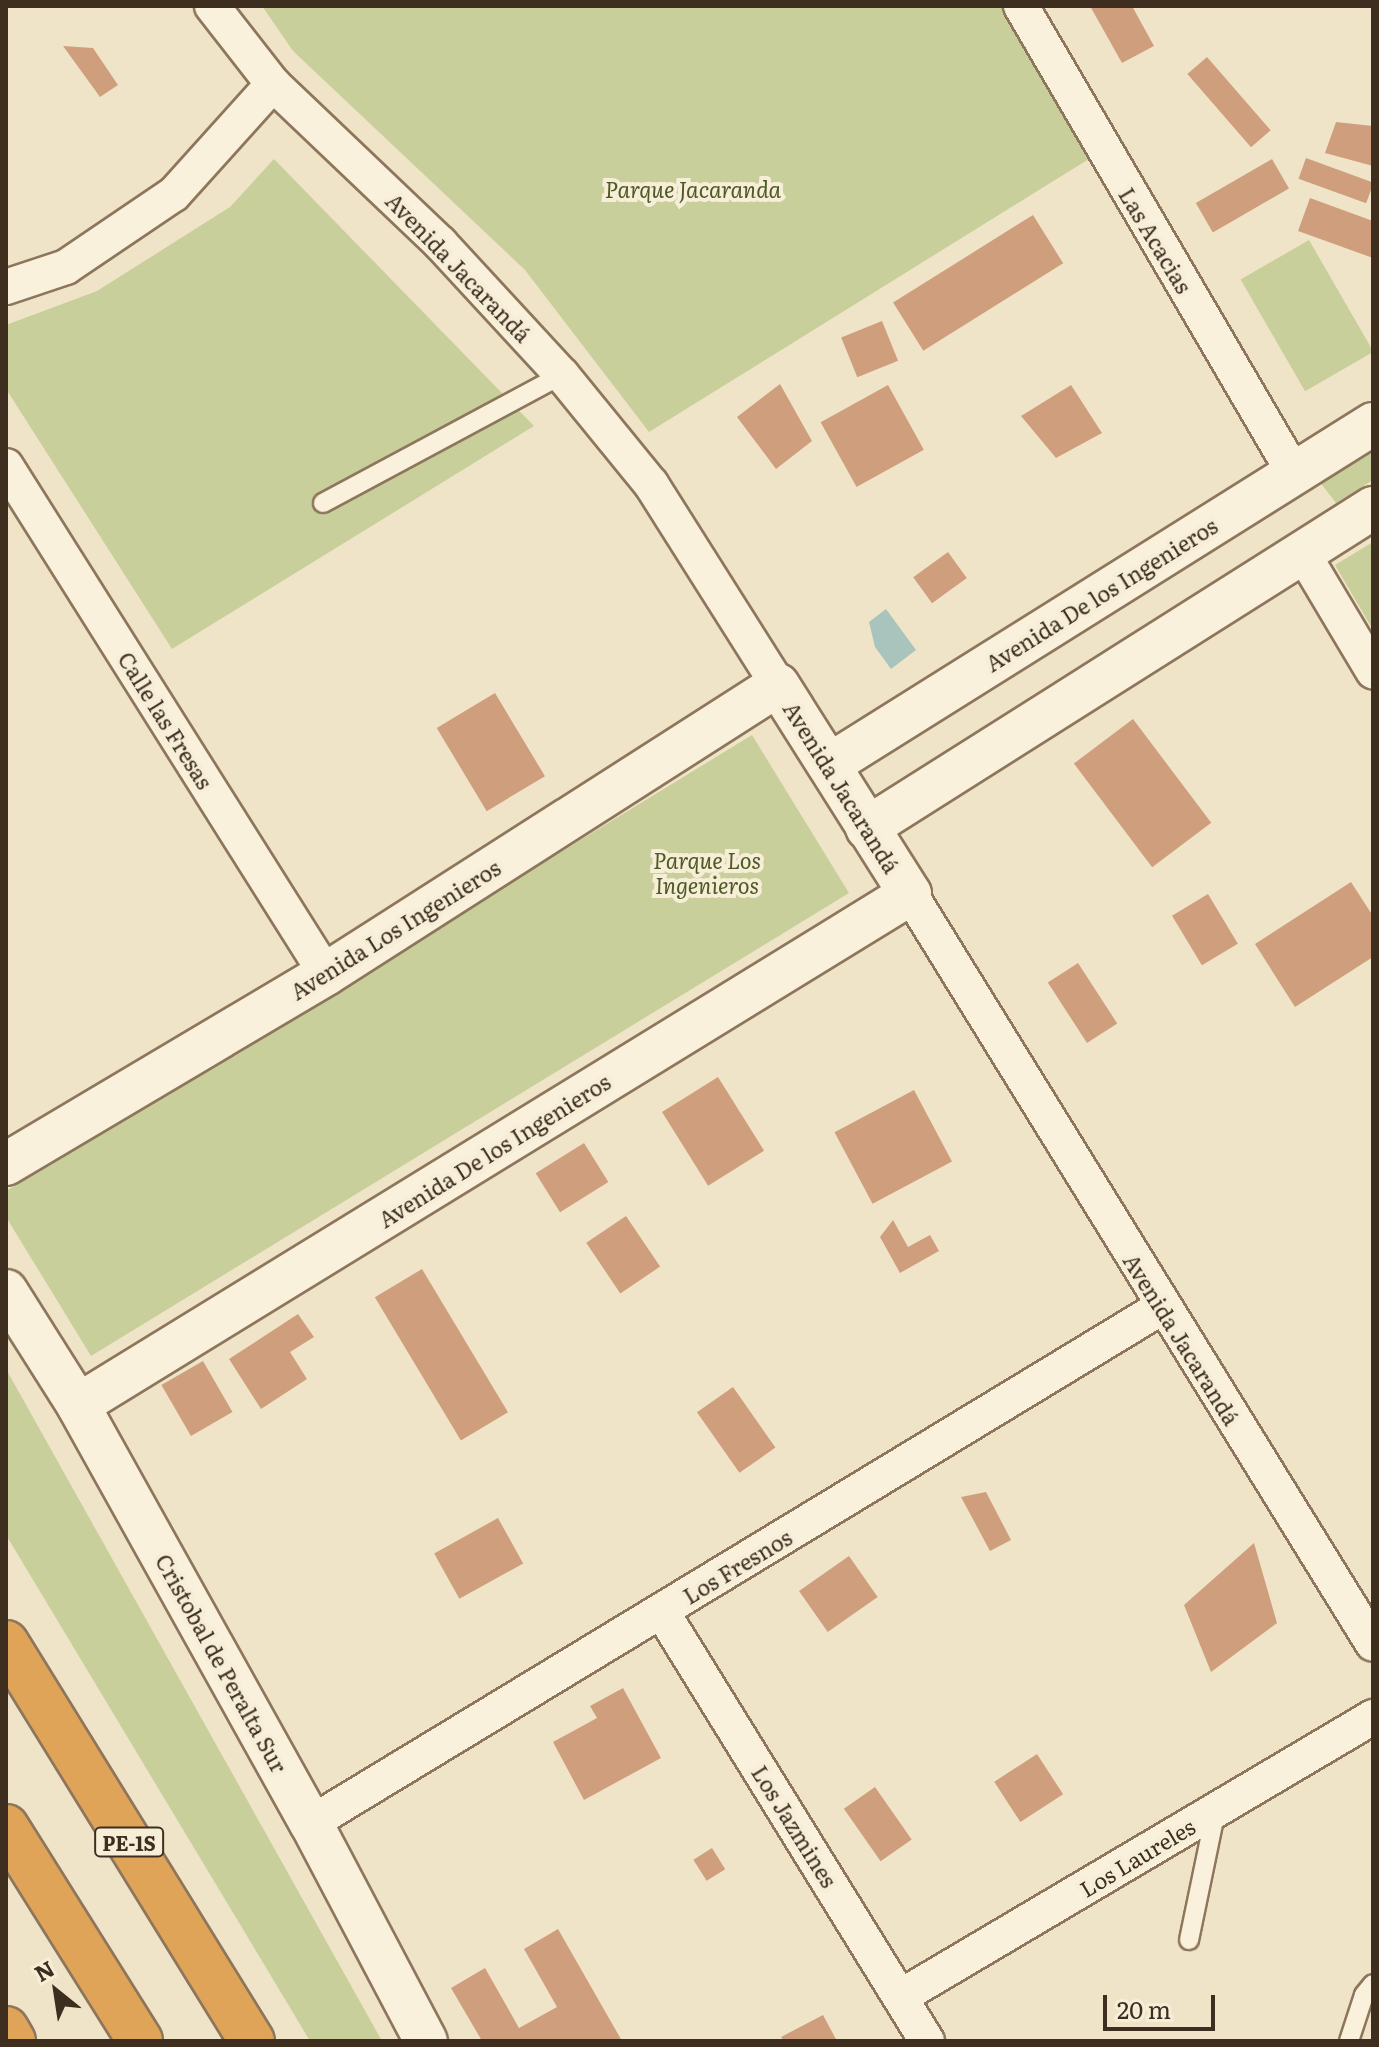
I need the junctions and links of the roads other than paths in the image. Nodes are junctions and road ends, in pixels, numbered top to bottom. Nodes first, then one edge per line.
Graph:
1 (212, 6) edge
2 (1021, 6) edge
3 (273, 84) junction
4 (6, 287) edge
5 (562, 375) junction
6 (1373, 424) edge
7 (6, 466) edge
8 (1294, 473) junction
9 (323, 503) dead end
10 (1373, 508) edge
11 (1302, 552) junction
12 (1373, 671) edge
13 (778, 685) junction
14 (829, 765) junction
15 (867, 828) junction
16 (910, 894) junction
17 (326, 974) junction
18 (6, 1164) edge
19 (6, 1291) edge
20 (1162, 1307) junction
21 (78, 1405) junction
22 (662, 1612) junction
23 (6, 1643) edge
24 (1373, 1644) edge
25 (1373, 1717) edge
26 (1216, 1810) junction
27 (311, 1823) junction
28 (6, 1827) edge
29 (1189, 1940) dead end
30 (1373, 1984) edge
31 (900, 1997) junction
32 (6, 2029) edge
33 (13, 2041) edge
34 (140, 2041) edge
35 (252, 2041) edge
36 (426, 2041) edge
37 (927, 2041) edge
38 (1349, 2041) edge

1 - 3 street, Avenida Jacarandá
2 - 8 street, Las Acacias
3 - 4 street
3 - 5 street, Avenida Jacarandá
5 - 9 lane
5 - 13 street, Avenida Jacarandá
6 - 8 street, Avenida De los Ingenieros
7 - 17 street, Calle las Fresas
8 - 14 street, Avenida De los Ingenieros
10 - 11 street
11 - 12 street
11 - 15 street
13 - 14 street, Avenida Jacarandá
13 - 17 street, Avenida Los Ingenieros
14 - 15 street, Avenida Jacarandá
15 - 16 street, Avenida Jacarandá
16 - 20 street, Avenida Jacarandá
16 - 21 street, Avenida De los Ingenieros
17 - 18 street, Avenida Los Ingenieros
19 - 21 street, Cristobal de Peralta Sur
20 - 22 street, Los Fresnos
20 - 24 street, Avenida Jacarandá
21 - 27 street, Cristobal de Peralta Sur
22 - 27 street, Los Fresnos
22 - 31 street, Los Jazmines
23 - 35 highway, PE-1S
25 - 26 street, Los Laureles
26 - 29 lane
26 - 31 street, Los Laureles
27 - 36 street, Cristobal de Peralta Sur
28 - 34 highway
30 - 38 lane
31 - 37 street, Los Jazmines
32 - 33 highway

